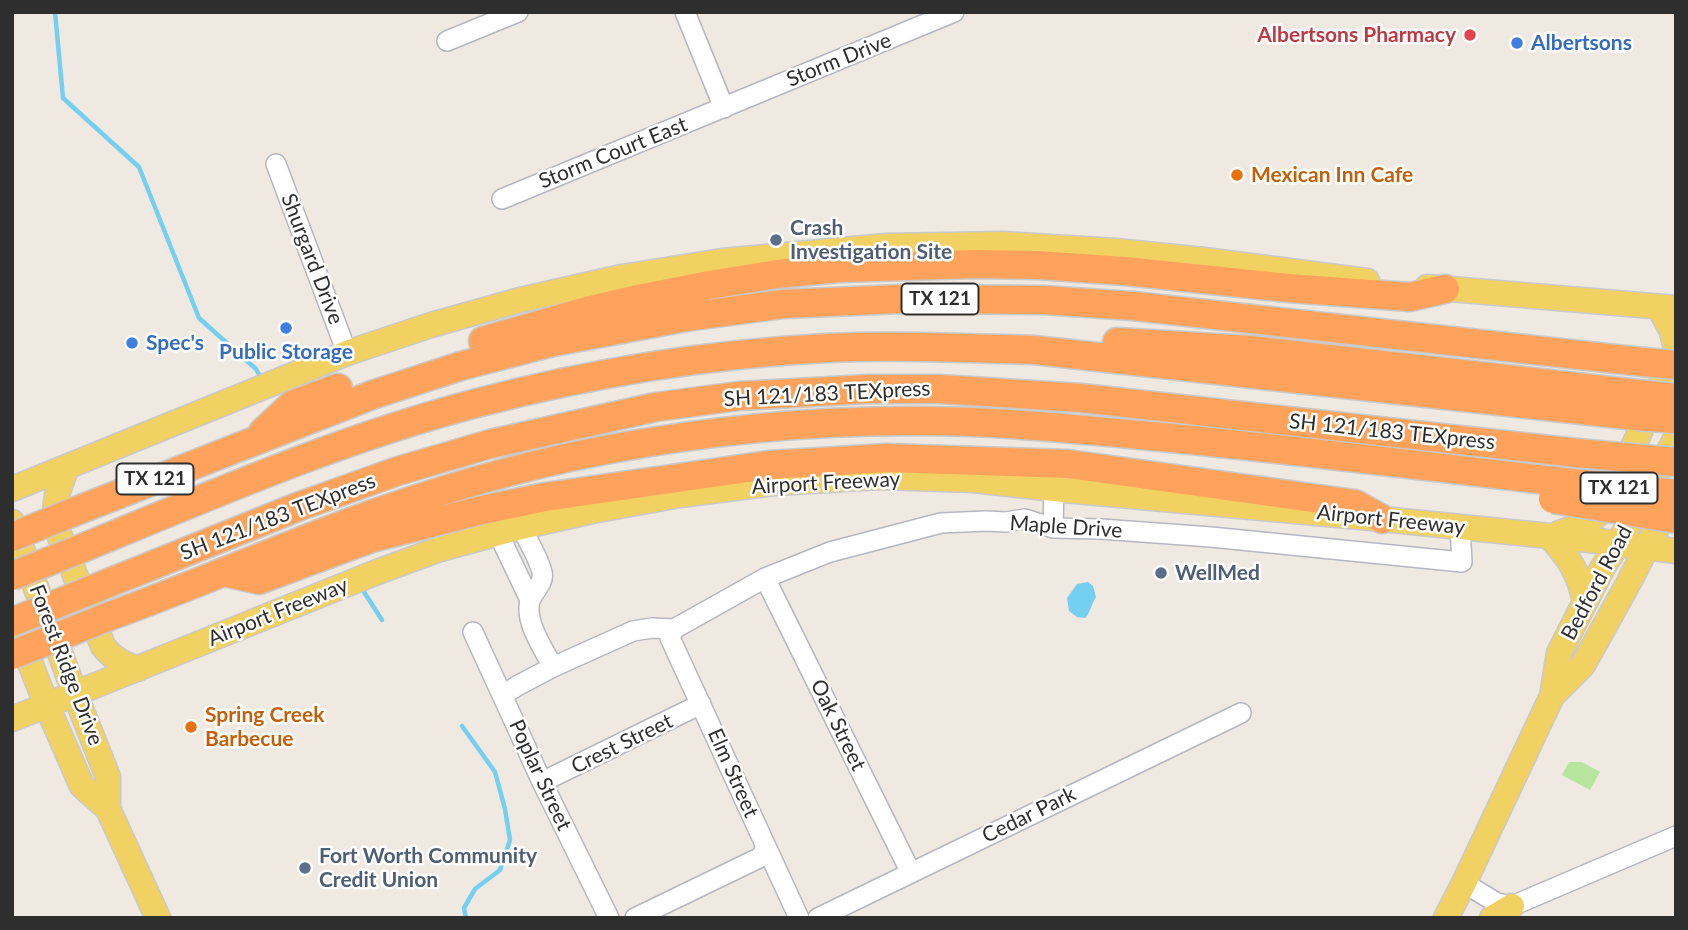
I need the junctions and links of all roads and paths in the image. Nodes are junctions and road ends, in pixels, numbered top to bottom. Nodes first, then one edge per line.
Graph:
1 (518, 12) edge
2 (685, 12) edge
3 (954, 12) edge
4 (447, 41) dead end
5 (724, 108) junction
6 (276, 164) dead end
7 (502, 199) dead end
8 (1445, 289) junction
9 (1668, 307) edge
10 (1676, 349) edge
11 (347, 353) junction
12 (1676, 363) edge
13 (1676, 398) edge
14 (1642, 405) junction
15 (1676, 419) edge
16 (1676, 438) edge
17 (253, 441) junction
18 (1676, 462) edge
19 (67, 467) junction
20 (1027, 486) junction
21 (12, 489) edge
22 (1054, 489) junction
23 (1558, 491) junction
24 (1676, 492) edge
25 (78, 510) junction
26 (1025, 519) junction
27 (1382, 519) junction
28 (1676, 519) edge
29 (12, 520) edge
30 (522, 527) junction
31 (1054, 527) junction
32 (1460, 527) junction
33 (498, 533) junction
34 (1549, 536) junction
35 (12, 537) edge
36 (1618, 544) junction
37 (1645, 547) junction
38 (1676, 551) edge
39 (224, 572) junction
40 (12, 576) edge
41 (765, 578) junction
42 (530, 600) junction
43 (1585, 602) junction
44 (12, 620) edge
45 (674, 629) junction
46 (473, 632) dead end
47 (12, 655) edge
48 (553, 667) junction
49 (138, 669) junction
50 (75, 694) junction
51 (503, 695) junction
52 (1552, 696) junction
53 (701, 704) junction
54 (47, 706) junction
55 (1241, 713) dead end
56 (12, 719) edge
57 (542, 782) junction
58 (108, 810) junction
59 (1676, 836) edge
60 (766, 847) junction
61 (911, 873) junction
62 (1464, 883) junction
63 (1502, 912) edge
64 (158, 918) edge
65 (609, 918) edge
66 (635, 918) edge
67 (799, 918) edge
68 (818, 918) edge
69 (1446, 918) edge

1 - 4 street
2 - 5 street
3 - 5 street, Storm Drive
5 - 7 street, Storm Court East
6 - 11 street, Shurgard Drive
8 - 9 main road
8 - 11 main road
8 - 17 highway
9 - 10 main road
10 - 34 main road
11 - 19 main road
12 - 17 highway, TX 121, bridge
13 - 14 highway, bridge
14 - 15 highway, SH 121/183 TEXpress, bridge
14 - 40 highway, SH 121/183 TEXpress, bridge
16 - 36 main road, Bedford Road
17 - 25 highway, TX 121
18 - 44 highway, SH 121/183 TEXpress, bridge
19 - 21 main road
19 - 49 main road
20 - 22 main road, Airport Freeway
20 - 26 street
20 - 30 main road, Airport Freeway
22 - 27 main road, Airport Freeway
22 - 31 street
23 - 24 highway, TX 121, bridge
23 - 28 highway, bridge
23 - 39 highway, TX 121
24 - 37 main road, Bedford Road
25 - 29 highway
25 - 35 highway, TX 121, bridge
26 - 31 street, Maple Drive
26 - 41 street, Maple Drive
27 - 32 main road, Airport Freeway
27 - 39 highway
29 - 50 main road, Forest Ridge Drive
30 - 33 main road, Airport Freeway
30 - 42 street
31 - 32 street, Maple Drive
32 - 34 main road, Airport Freeway
33 - 42 street
33 - 49 main road, Airport Freeway
34 - 36 main road, Airport Freeway
34 - 43 main road
36 - 37 main road, Airport Freeway
36 - 43 main road, Bedford Road
37 - 38 main road, Airport Freeway
37 - 52 main road, Bedford Road
39 - 47 highway, TX 121, bridge
41 - 45 street, Maple Drive
41 - 61 street, Oak Street
42 - 48 street
43 - 52 main road, Bedford Road
44 - 54 main road, Forest Ridge Drive
45 - 48 street, Maple Drive
45 - 53 street, Elm Street
46 - 51 street, Poplar Street
48 - 51 street, Maple Drive
49 - 50 main road, Airport Freeway
50 - 54 main road, Airport Freeway
50 - 58 main road, Forest Ridge Drive
51 - 57 street, Poplar Street
52 - 62 main road, Bedford Road
53 - 57 street, Crest Street
53 - 60 street, Elm Street
54 - 56 main road, Airport Freeway
54 - 58 main road, Forest Ridge Drive
55 - 61 street, Cedar Park
57 - 65 street, Poplar Street
58 - 64 main road, Forest Ridge Drive
59 - 63 street
60 - 66 street
60 - 67 street, Elm Street
61 - 68 street, Cedar Park
62 - 63 street
62 - 69 main road, Bedford Road

